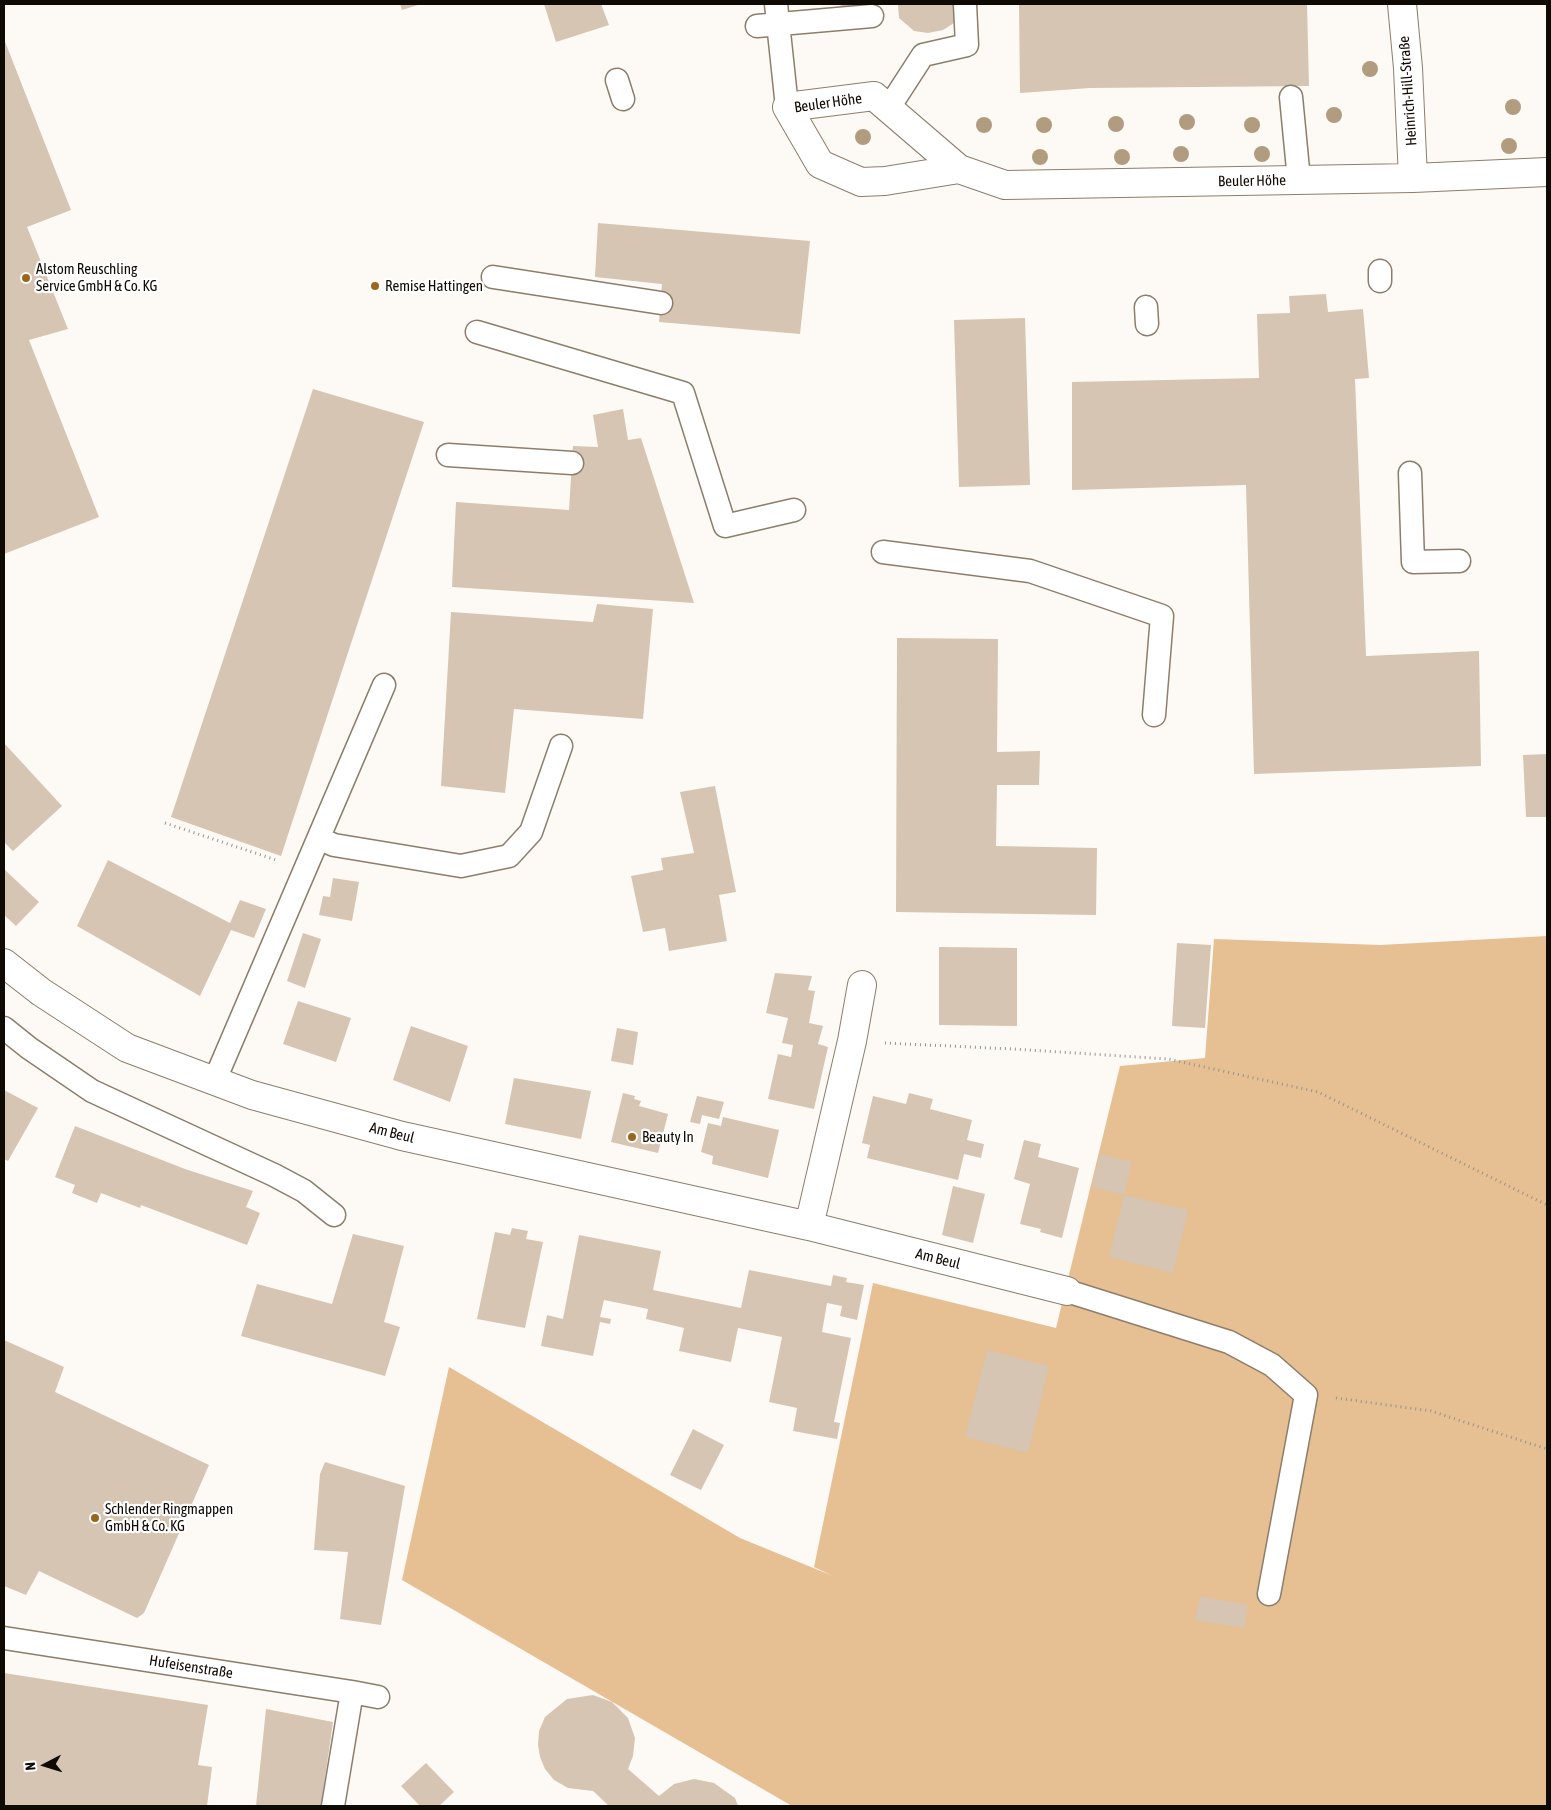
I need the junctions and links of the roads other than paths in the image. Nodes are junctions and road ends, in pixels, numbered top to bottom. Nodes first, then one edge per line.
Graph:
1 (965, 4) edge
2 (1402, 4) edge
3 (872, 16) dead end
4 (770, 18) edge
5 (1291, 96) dead end
6 (787, 108) junction
7 (888, 109) junction
8 (959, 169) junction
9 (1547, 172) edge
10 (1413, 178) junction
11 (1299, 180) junction
12 (493, 277) dead end
13 (660, 303) dead end
14 (477, 332) dead end
15 (448, 455) dead end
16 (572, 463) dead end
17 (1410, 472) dead end
18 (794, 510) dead end
19 (883, 552) dead end
20 (1459, 561) dead end
21 (384, 686) dead end
22 (1154, 715) dead end
23 (561, 746) dead end
24 (320, 839) junction
25 (4, 963) edge
26 (862, 985) dead end
27 (4, 1028) edge
28 (214, 1082) junction
29 (334, 1214) dead end
30 (809, 1226) junction
31 (1067, 1291) joint
32 (1268, 1594) dead end
33 (4, 1638) edge
34 (352, 1692) junction
35 (378, 1697) dead end
36 (333, 1806) edge

1 - 7 lane
2 - 10 street, Heinrich-Hill-Straße
3 - 4 lane
4 - 6 lane
5 - 11 lane
6 - 7 street, Beuler Höhe
6 - 8 street, Beuler Höhe
7 - 8 street, Beuler Höhe
8 - 11 street, Beuler Höhe
9 - 10 street, Beuler Höhe
10 - 11 street, Beuler Höhe
12 - 13 lane
14 - 18 lane
15 - 16 lane
17 - 20 lane
19 - 22 lane
21 - 24 lane
23 - 24 lane
24 - 28 lane
25 - 28 street, Am Beul
26 - 30 street
27 - 29 lane
28 - 30 street, Am Beul
30 - 31 street, Am Beul
31 - 32 lane
33 - 34 lane, Hufeisenstraße
34 - 35 lane, Hufeisenstraße
34 - 36 lane

